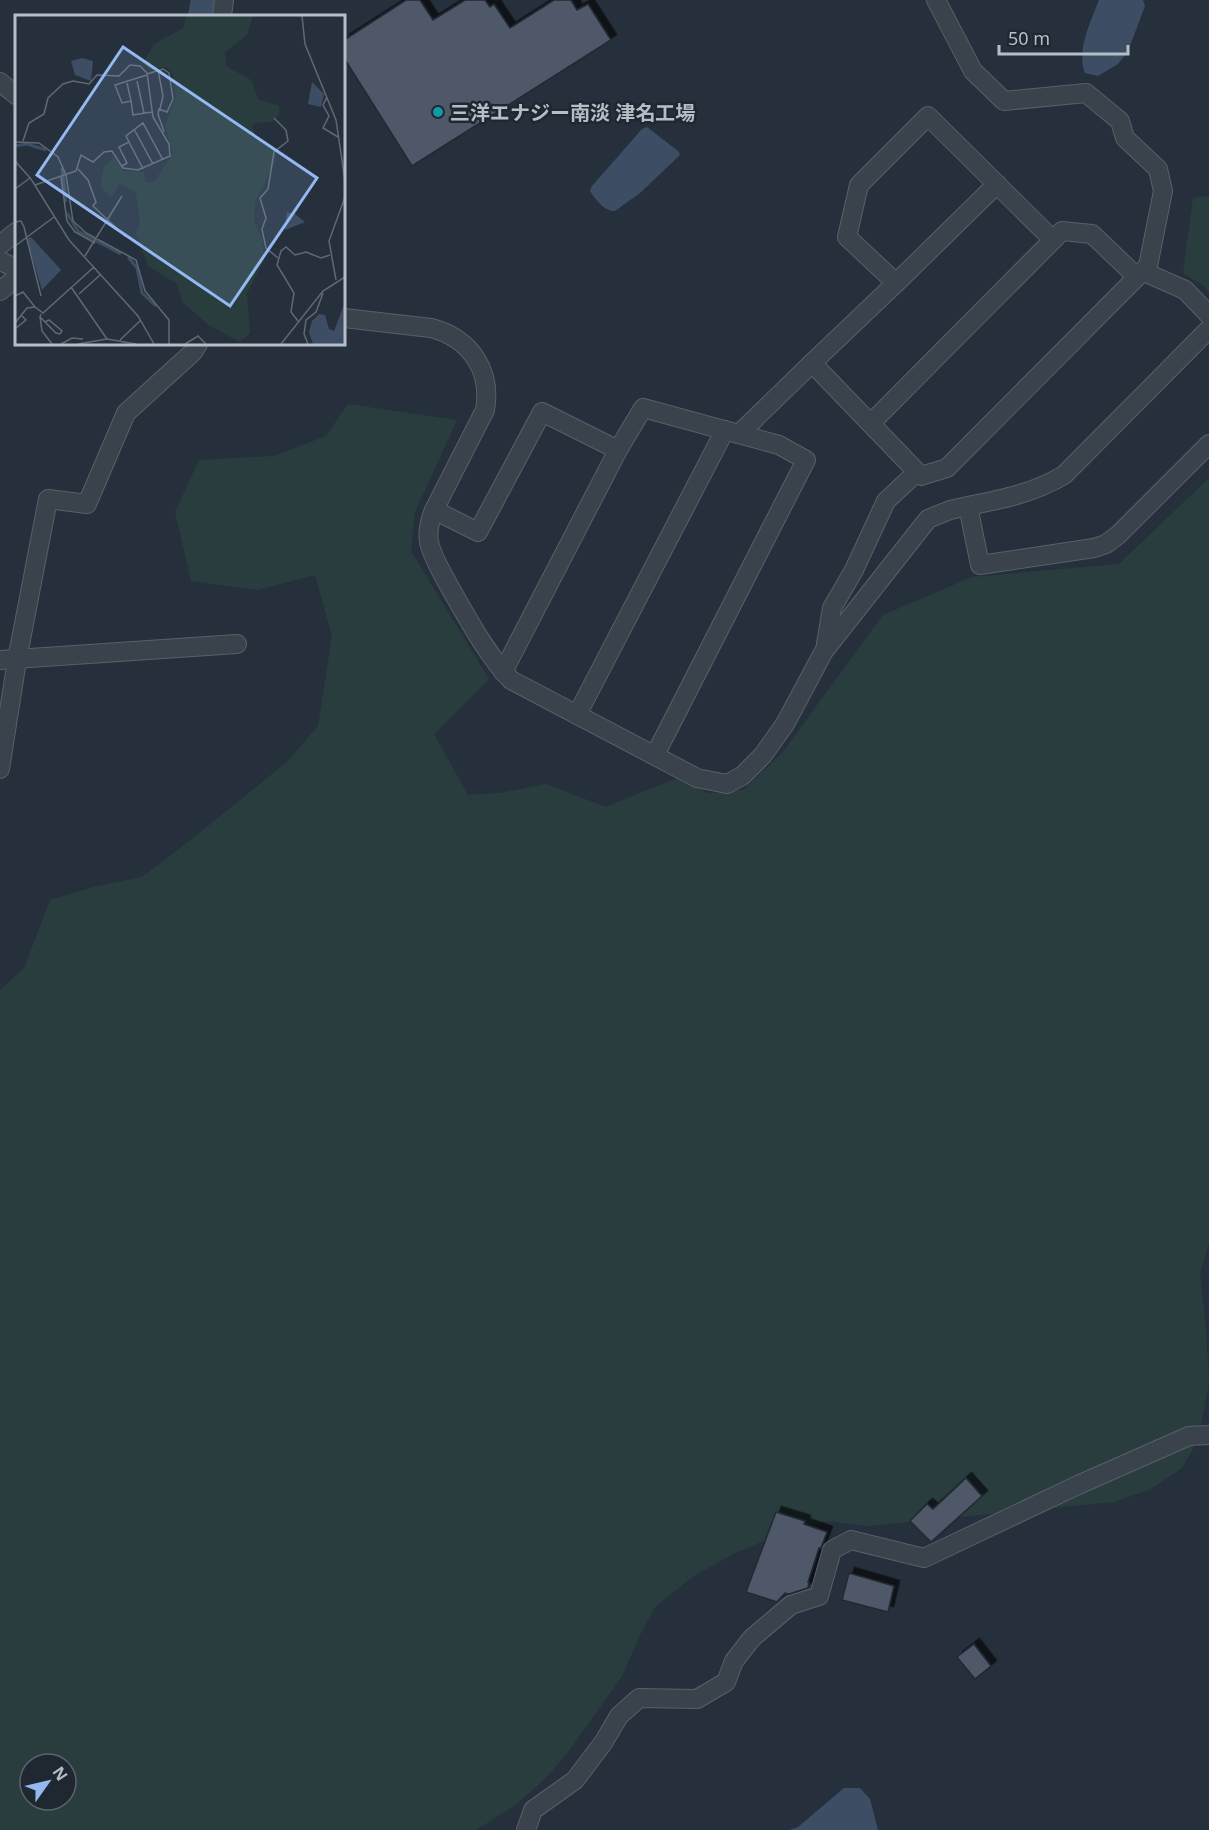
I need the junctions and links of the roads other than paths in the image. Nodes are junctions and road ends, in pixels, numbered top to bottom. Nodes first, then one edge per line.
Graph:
1 (224, 0) edge
2 (936, 0) edge
3 (222, 15) edge
4 (0, 82) edge
5 (15, 94) edge
6 (997, 184) junction
7 (15, 233) edge
8 (1053, 240) junction
9 (0, 245) edge
10 (0, 261) edge
11 (15, 268) edge
12 (1139, 274) junction
13 (15, 279) edge
14 (896, 283) junction
15 (0, 291) edge
16 (1209, 315) edge
17 (345, 318) edge
18 (1209, 329) edge
19 (197, 345) edge
20 (812, 363) junction
21 (871, 423) junction
22 (732, 432) junction
23 (1209, 444) edge
24 (618, 450) junction
25 (917, 472) junction
26 (968, 506) junction
27 (434, 510) junction
28 (237, 644) dead end
29 (824, 651) junction
30 (8, 660) edge
31 (503, 672) junction
32 (577, 715) junction
33 (655, 755) junction
34 (0, 769) edge
35 (1209, 1435) edge
36 (526, 1830) edge

1 - 3 street
2 - 12 street
4 - 5 street
6 - 8 street
6 - 14 street
6 - 14 street
7 - 9 street
8 - 12 street
8 - 21 street
10 - 11 street
12 - 16 street
12 - 25 street
13 - 15 street
14 - 20 street
17 - 27 street
18 - 26 street
19 - 30 street
20 - 21 street
20 - 22 street
21 - 25 street
22 - 24 street
22 - 32 street
22 - 33 street
23 - 26 street
24 - 27 street
24 - 31 street
25 - 29 street
26 - 29 street
27 - 31 street
28 - 30 street
29 - 33 street
30 - 34 street
31 - 32 street
32 - 33 street
35 - 36 street

